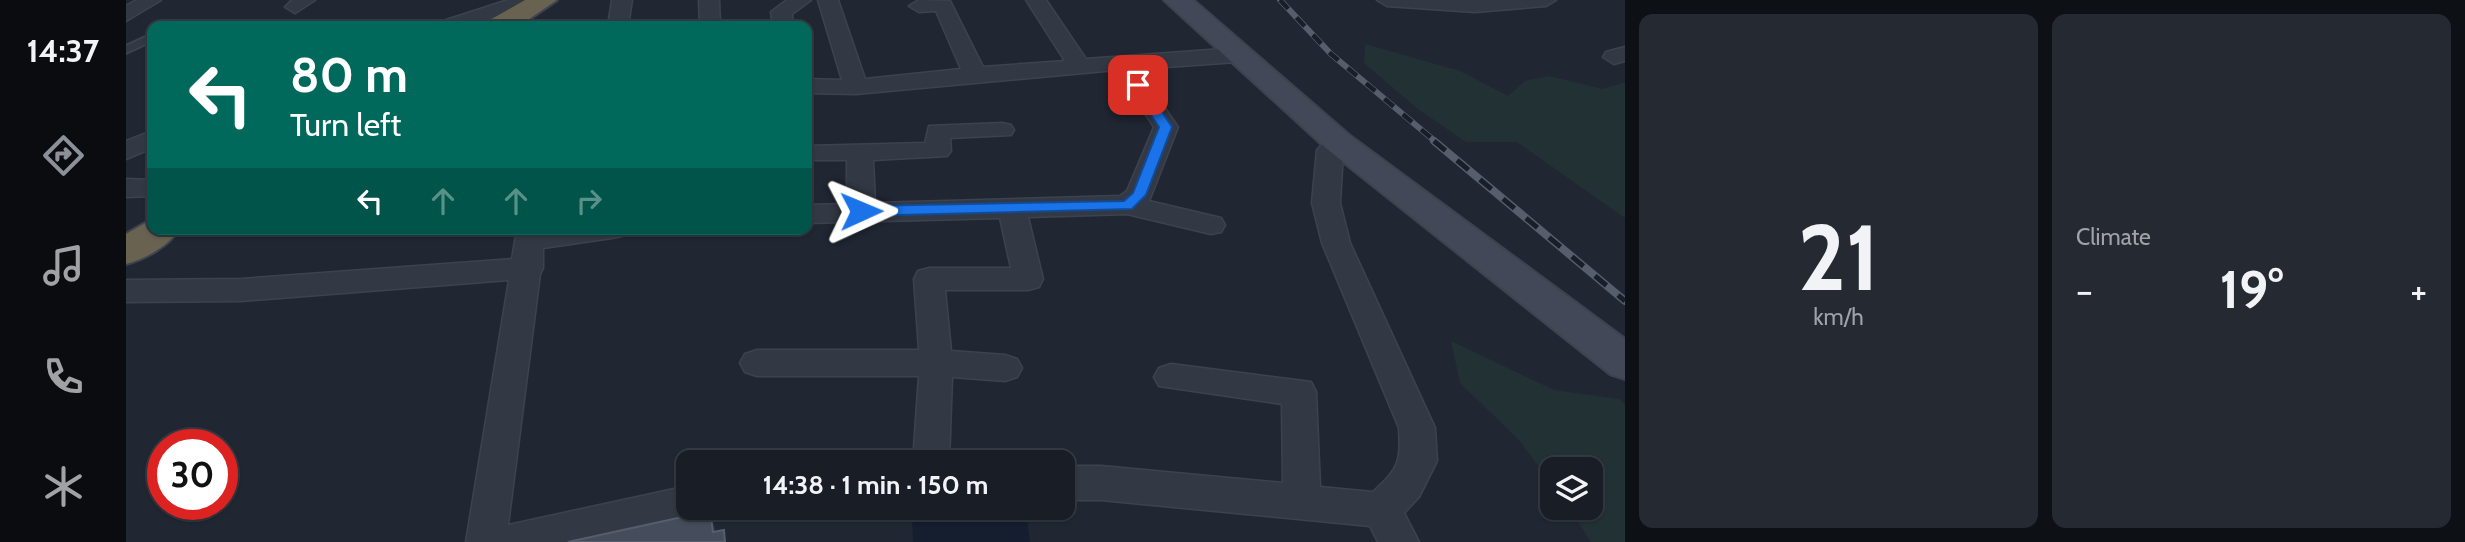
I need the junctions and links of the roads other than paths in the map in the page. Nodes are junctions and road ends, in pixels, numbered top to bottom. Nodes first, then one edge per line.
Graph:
1 (150, 0) edge
2 (529, 0) edge
3 (544, 0) edge
4 (622, 0) edge
5 (709, 0) edge
6 (801, 0) edge
7 (828, 0) edge
8 (1036, 0) edge
9 (1177, 0) edge
10 (1387, 0) edge
11 (1546, 0) edge
12 (919, 6) dead end
13 (126, 15) edge
14 (463, 21) edge
15 (508, 21) edge
16 (619, 21) edge
17 (710, 21) edge
18 (782, 21) edge
19 (147, 40) edge
20 (126, 50) edge
21 (1237, 55) junction
22 (1123, 64) junction
23 (1080, 67) junction
24 (975, 74) junction
25 (812, 86) edge
26 (856, 87) junction
27 (1002, 130) dead end
28 (147, 141) edge
29 (1338, 142) junction
30 (126, 151) edge
31 (860, 152) junction
32 (812, 153) edge
33 (126, 188) edge
34 (147, 188) edge
35 (1127, 205) junction
36 (1012, 209) junction
37 (861, 211) junction
38 (812, 214) edge
39 (1211, 225) dead end
40 (151, 235) edge
41 (583, 235) edge
42 (530, 246) edge
43 (126, 251) edge
44 (126, 291) edge
45 (1625, 362) edge
46 (757, 363) dead end
47 (936, 363) junction
48 (1005, 368) dead end
49 (1171, 377) dead end
50 (931, 450) edge
51 (1075, 483) edge
52 (1302, 503) junction
53 (676, 506) edge
54 (1390, 526) edge
55 (486, 542) edge
56 (511, 542) edge

1 - 13 street
2 - 14 street
3 - 15 highway
4 - 16 street
5 - 17 street
6 - 18 street
7 - 26 street
8 - 23 street
9 - 21 street
10 - 11 street
12 - 24 street
19 - 20 lane
21 - 22 street
21 - 29 street
22 - 23 street
22 - 35 street
23 - 24 street
24 - 26 street
25 - 26 street
27 - 31 street
28 - 30 street
29 - 45 street
29 - 54 street
31 - 32 street
31 - 37 street
33 - 34 street
35 - 36 street
35 - 39 street
36 - 37 street
36 - 47 street
37 - 38 street
40 - 43 highway
41 - 42 street
42 - 44 street
42 - 55 street
46 - 47 street
47 - 48 street
47 - 50 street
49 - 52 street
51 - 52 street
52 - 54 street
53 - 56 street

